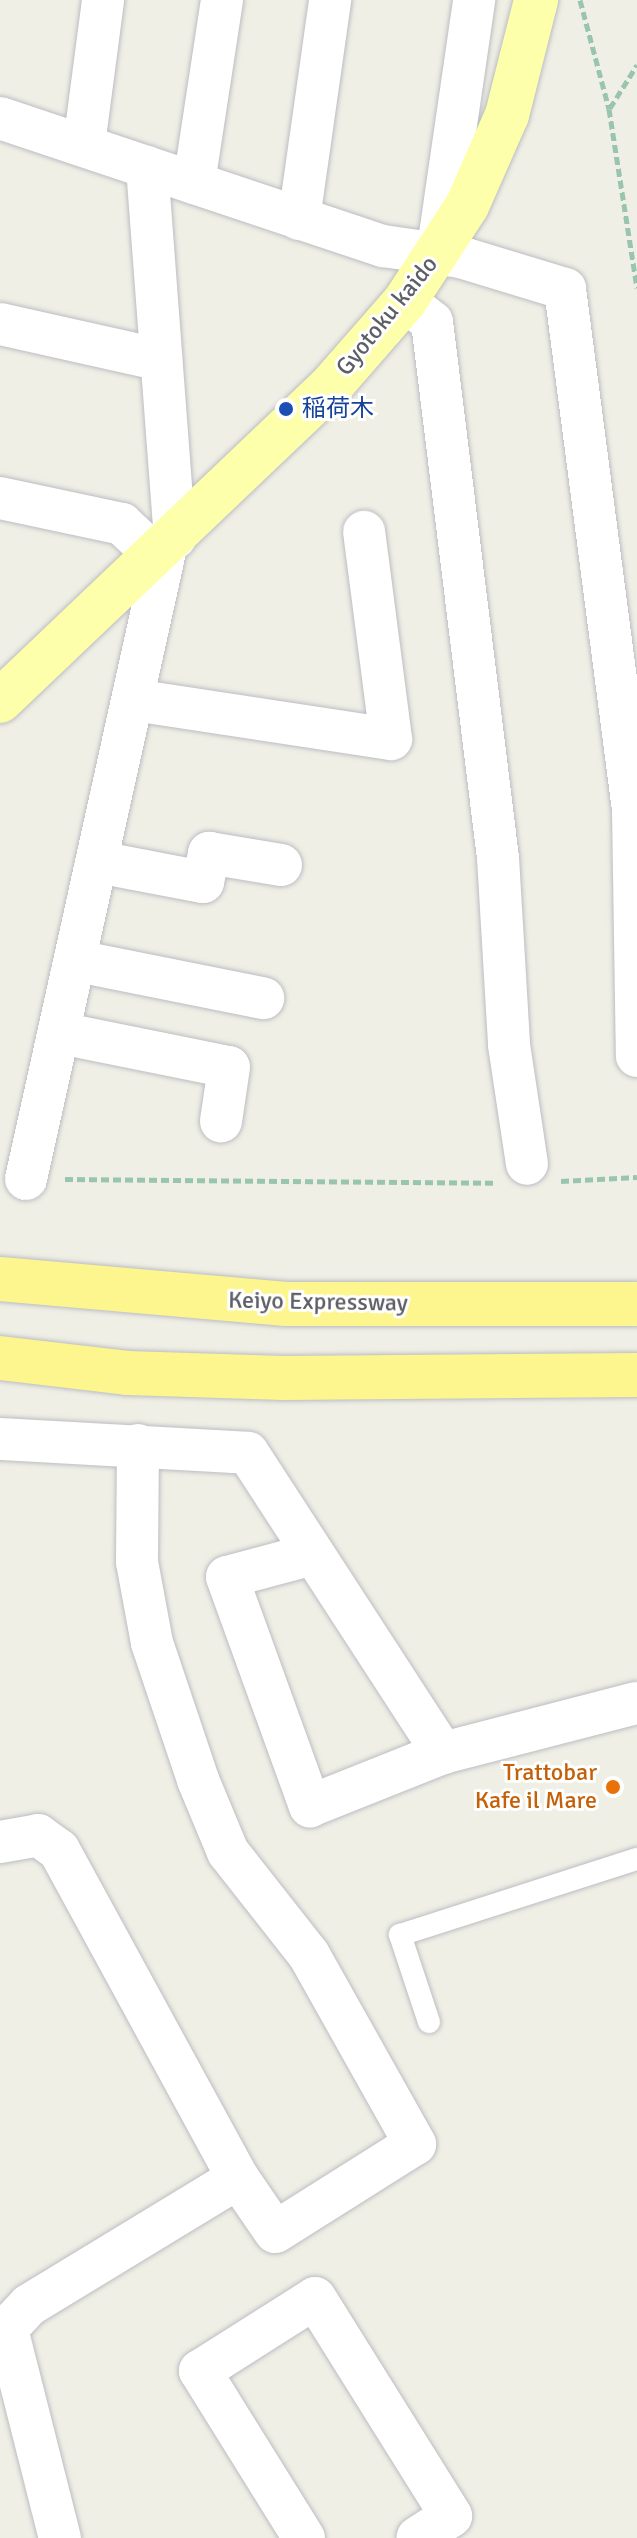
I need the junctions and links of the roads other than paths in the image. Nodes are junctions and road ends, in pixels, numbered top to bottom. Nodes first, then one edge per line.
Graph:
1 (103, 0) edge
2 (222, 0) edge
3 (330, 0) edge
4 (474, 0) edge
5 (536, 0) edge
6 (0, 118) edge
7 (84, 145) junction
8 (147, 167) junction
9 (194, 183) junction
10 (299, 219) junction
11 (437, 255) junction
12 (405, 301) junction
13 (0, 324) edge
14 (161, 360) junction
15 (0, 498) edge
16 (364, 532) dead end
17 (165, 547) junction
18 (133, 700) junction
19 (0, 701) edge
20 (98, 862) junction
21 (281, 865) dead end
22 (77, 961) junction
23 (263, 998) dead end
24 (60, 1033) junction
25 (637, 1056) edge
26 (221, 1121) dead end
27 (529, 1176) road end
28 (26, 1179) road end
29 (0, 1279) edge
30 (637, 1304) edge
31 (0, 1358) edge
32 (637, 1375) edge
33 (0, 1439) edge
34 (138, 1445) junction
35 (313, 1554) junction
36 (637, 1703) edge
37 (443, 1753) junction
38 (0, 1842) edge
39 (637, 1859) edge
40 (429, 2022) dead end
41 (238, 2178) junction
42 (4, 2321) edge
43 (60, 2538) edge
44 (304, 2538) edge
45 (417, 2538) edge

1 - 7 street
2 - 9 street
3 - 10 street
4 - 11 street
5 - 11 main road, Gyotoku kaido
6 - 7 street
7 - 8 street
8 - 9 street
8 - 14 street
9 - 10 street
10 - 11 street
11 - 12 main road, Gyotoku kaido
11 - 25 street
12 - 17 main road, Gyotoku kaido
12 - 27 street
13 - 14 street
14 - 17 street
15 - 17 street
16 - 18 street
17 - 18 street
17 - 19 main road, Gyotoku kaido
18 - 20 street
20 - 21 street
20 - 22 street
22 - 23 street
22 - 24 street
24 - 26 street
24 - 28 street
29 - 30 highway, Keiyo Expressway
31 - 32 highway
33 - 34 street
34 - 35 street
34 - 41 street
35 - 37 street
35 - 37 street
36 - 37 street
38 - 41 street
39 - 40 lane
41 - 42 street
42 - 43 street
44 - 45 street

